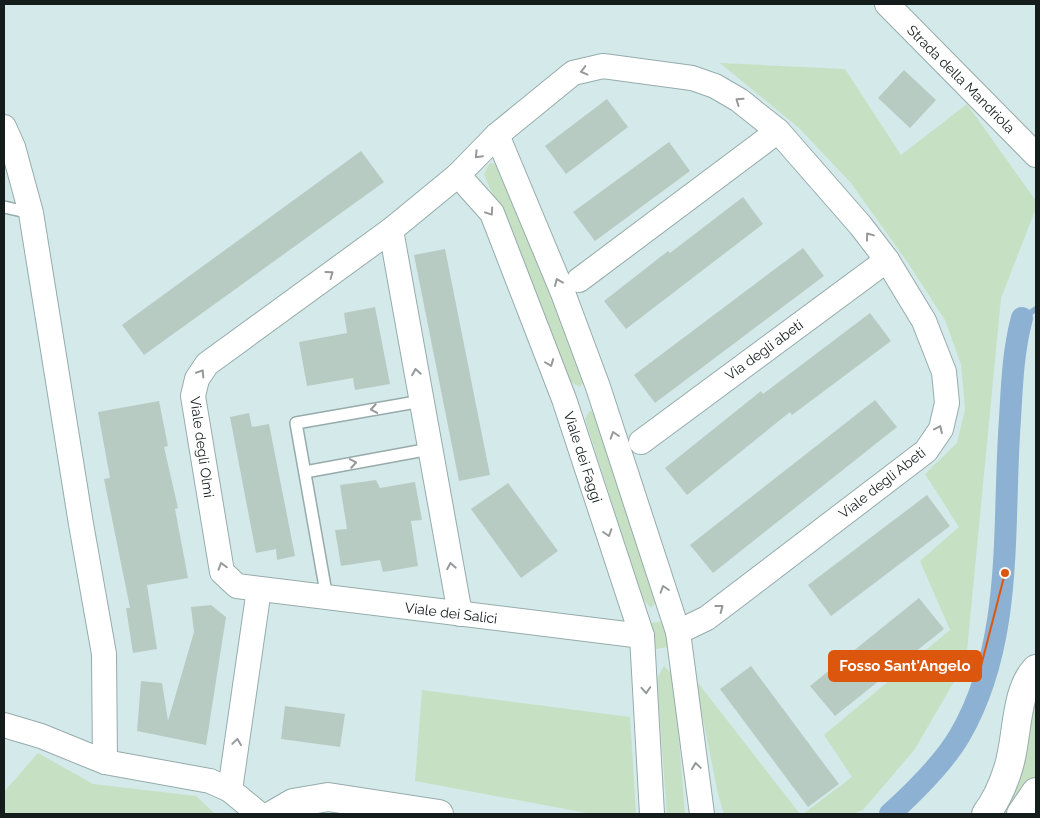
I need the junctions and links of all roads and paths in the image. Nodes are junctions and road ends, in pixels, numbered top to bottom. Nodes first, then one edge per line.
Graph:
1 (887, 4) edge
2 (4, 127) edge
3 (778, 131) junction
4 (497, 135) junction
5 (1036, 155) edge
6 (458, 175) junction
7 (4, 207) edge
8 (31, 213) junction
9 (391, 230) junction
10 (887, 260) junction
11 (579, 280) dead end
12 (422, 401) junction
13 (641, 442) dead end
14 (430, 449) junction
15 (305, 472) junction
16 (259, 590) junction
17 (327, 598) junction
18 (460, 614) junction
19 (678, 632) junction
20 (642, 636) junction
21 (1036, 670) edge
22 (4, 725) edge
23 (106, 762) junction
24 (230, 790) junction
25 (1036, 792) edge
26 (259, 814) edge
27 (274, 814) edge
28 (439, 814) edge
29 (652, 814) edge
30 (702, 814) edge
31 (986, 814) edge
32 (1021, 814) edge

1 - 5 street, Strada della Mandriola
2 - 8 street
3 -> 4 street
10 -> 3 street, Viale degli Abeti
3 - 11 street
4 -> 6 street
19 -> 4 street
6 - 9 street, Viale degli Olmi
6 -> 20 street, Viale dei Faggi
7 - 8 lane
8 - 23 street
12 -> 9 street
16 -> 9 street, Viale degli Olmi
10 - 13 street, Via degli abeti
19 -> 10 street, Viale degli Abeti
12 - 14 street
12 -> 15 lane
15 -> 14 lane
18 -> 14 street
15 - 17 lane
16 - 17 street, Viale dei Salici
24 -> 16 street
17 - 18 street, Viale dei Salici
18 - 20 street, Viale dei Salici
19 - 20 street
30 -> 19 street
20 -> 29 street, Viale dei Faggi
21 - 31 main road
22 - 23 street
23 - 24 street
24 - 26 street
25 - 32 main road
27 - 28 main road

